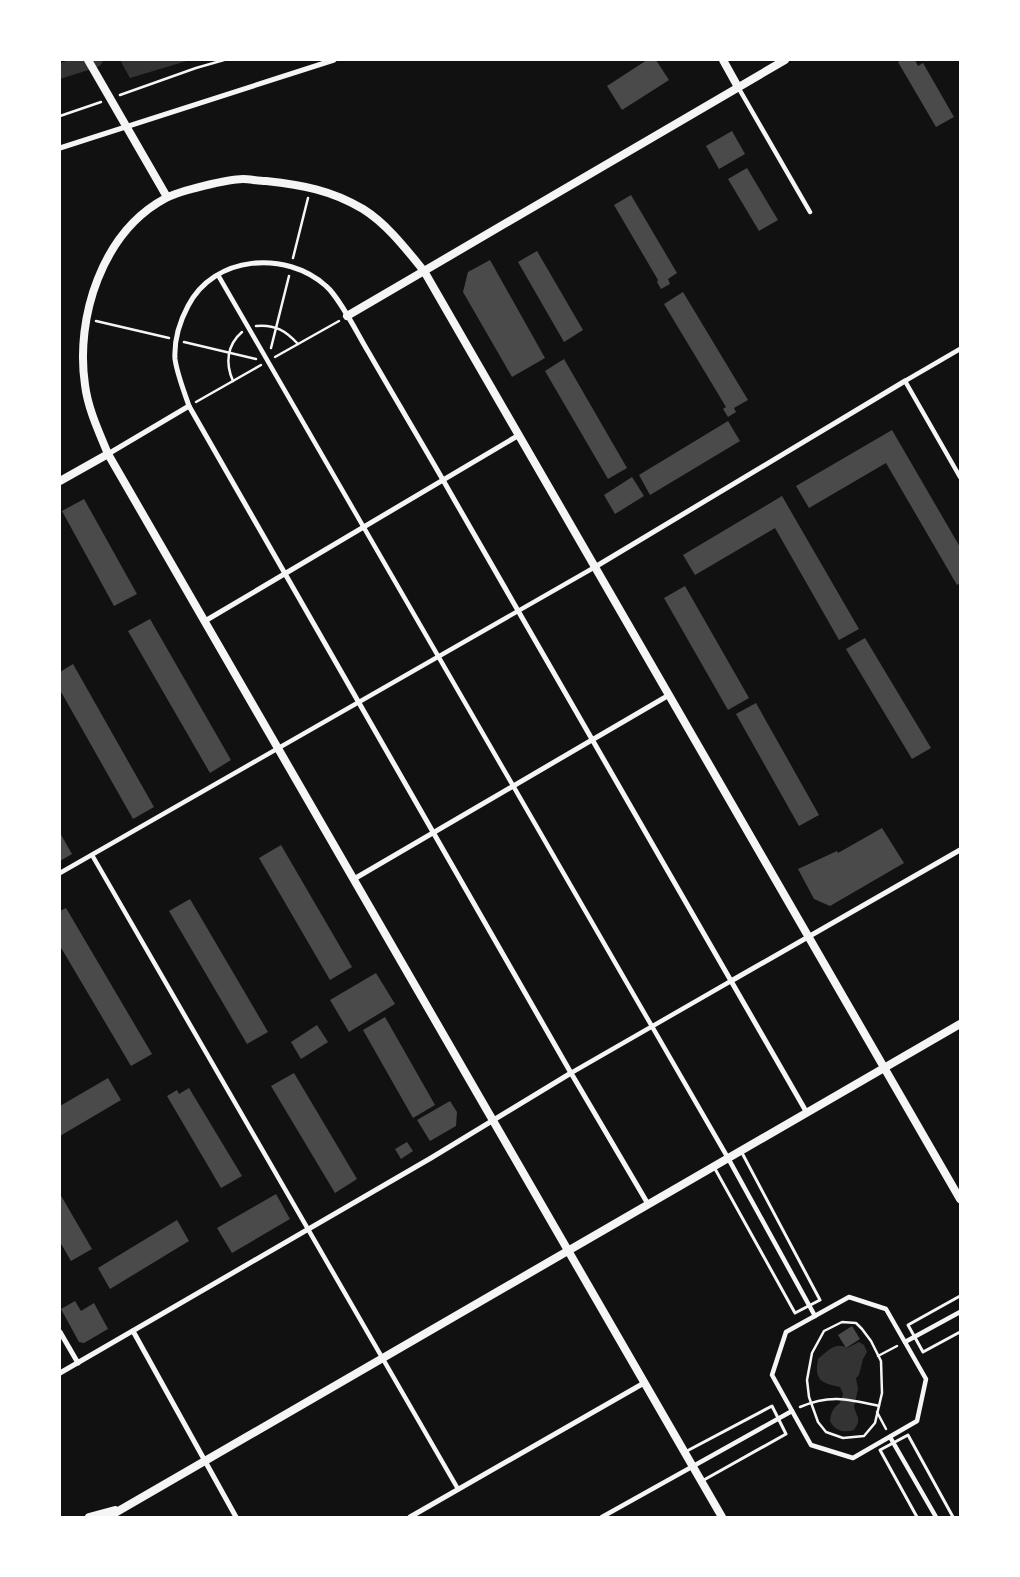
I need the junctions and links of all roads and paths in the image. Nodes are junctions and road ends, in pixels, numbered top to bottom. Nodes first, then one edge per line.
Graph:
1 (88, 60) edge
2 (224, 60) edge
3 (334, 60) edge
4 (723, 60) edge
5 (785, 60) edge
6 (738, 87) junction
7 (114, 97) dead end
8 (104, 100) dead end
9 (60, 116) edge
10 (126, 127) junction
11 (60, 148) edge
12 (167, 197) junction
13 (810, 212) dead end
14 (424, 271) junction
15 (218, 274) junction
16 (347, 316) junction
17 (960, 349) edge
18 (905, 381) junction
19 (189, 406) junction
20 (518, 435) junction
21 (108, 454) junction
22 (960, 477) edge
23 (60, 481) edge
24 (444, 481) junction
25 (364, 528) junction
26 (595, 567) junction
27 (285, 574) junction
28 (518, 611) junction
29 (205, 621) junction
30 (438, 656) junction
31 (669, 695) junction
32 (359, 701) junction
33 (592, 740) junction
34 (278, 747) junction
35 (513, 786) junction
36 (434, 832) junction
37 (960, 850) edge
38 (92, 855) junction
39 (60, 873) edge
40 (354, 879) junction
41 (808, 937) junction
42 (731, 981) junction
43 (960, 1024) edge
44 (651, 1027) junction
45 (884, 1068) junction
46 (571, 1072) junction
47 (807, 1113) junction
48 (493, 1120) junction
49 (741, 1151) junction
50 (728, 1158) junction
51 (714, 1166) junction
52 (960, 1199) edge
53 (648, 1204) junction
54 (308, 1230) junction
55 (568, 1251) junction
56 (960, 1296) edge
57 (810, 1305) junction
58 (960, 1312) edge
59 (816, 1316) junction
60 (132, 1331) junction
61 (60, 1332) edge
62 (960, 1332) edge
63 (914, 1337) junction
64 (905, 1342) junction
65 (878, 1356) junction
66 (382, 1358) junction
67 (78, 1363) junction
68 (60, 1373) edge
69 (644, 1383) junction
70 (811, 1402) junction
71 (879, 1406) junction
72 (792, 1411) junction
73 (877, 1412) junction
74 (778, 1419) junction
75 (890, 1437) junction
76 (894, 1442) junction
77 (685, 1452) junction
78 (204, 1461) junction
79 (693, 1465) junction
80 (702, 1482) junction
81 (458, 1489) junction
82 (126, 1507) junction
83 (89, 1517) edge
84 (108, 1517) edge
85 (116, 1517) edge
86 (236, 1517) edge
87 (410, 1517) edge
88 (602, 1517) edge
89 (722, 1517) edge
90 (917, 1517) edge
91 (936, 1517) edge
92 (953, 1517) edge

1 - 10 street
2 - 7 path
3 - 10 street
4 - 6 street
5 - 6 street
6 - 13 street
6 - 14 street
8 - 9 path
10 - 11 street
10 - 12 street
12 - 14 street
12 - 21 street
14 - 16 street
14 - 20 street
15 - 16 street
15 - 19 street
15 - 25 street
16 - 24 street
17 - 18 street
18 - 22 street
18 - 26 street
19 - 21 street
19 - 27 street
20 - 24 street
20 - 26 street
21 - 23 street
21 - 29 street
24 - 25 street
24 - 28 street
25 - 27 street
25 - 30 street
26 - 28 street
26 - 31 street
27 - 29 street
27 - 32 street
28 - 30 street
28 - 33 street
29 - 34 street
30 - 32 street
30 - 35 street
31 - 33 street
31 - 41 street
32 - 34 street
32 - 36 street
33 - 35 street
33 - 42 street
34 - 38 street
34 - 40 street
35 - 36 street
35 - 44 street
36 - 40 street
36 - 46 street
37 - 41 street
38 - 39 street
38 - 54 street
40 - 48 street
41 - 42 street
41 - 45 street
42 - 44 street
42 - 47 street
43 - 45 street
44 - 46 street
44 - 50 street
45 - 47 street
45 - 52 street
46 - 48 street
46 - 53 street
47 - 49 street
48 - 54 street
48 - 55 street
49 - 50 street
49 - 57 lane
50 - 51 street
50 - 57 street
51 - 53 street
51 - 57 lane
53 - 55 street
54 - 60 street
54 - 66 street
55 - 66 street
55 - 69 street
56 - 63 lane
57 - 59 street
58 - 63 street
59 - 64 street
59 - 72 street
60 - 67 street
60 - 78 street
61 - 67 street
62 - 63 lane
63 - 64 street
64 - 65 path
64 - 75 street
65 - 70 path
65 - 71 path
66 - 78 street
66 - 81 street
67 - 68 street
69 - 77 street
69 - 81 street
70 - 71 path
70 - 72 path
70 - 73 path
71 - 73 path
72 - 74 street
72 - 75 street
73 - 75 path
74 - 77 lane
74 - 79 street
74 - 80 lane
75 - 76 street
76 - 90 lane
76 - 91 street
76 - 92 lane
77 - 79 street
78 - 82 street
78 - 86 street
79 - 80 street
79 - 88 street
80 - 89 street
81 - 87 street
82 - 83 street
82 - 84 street
82 - 85 street

